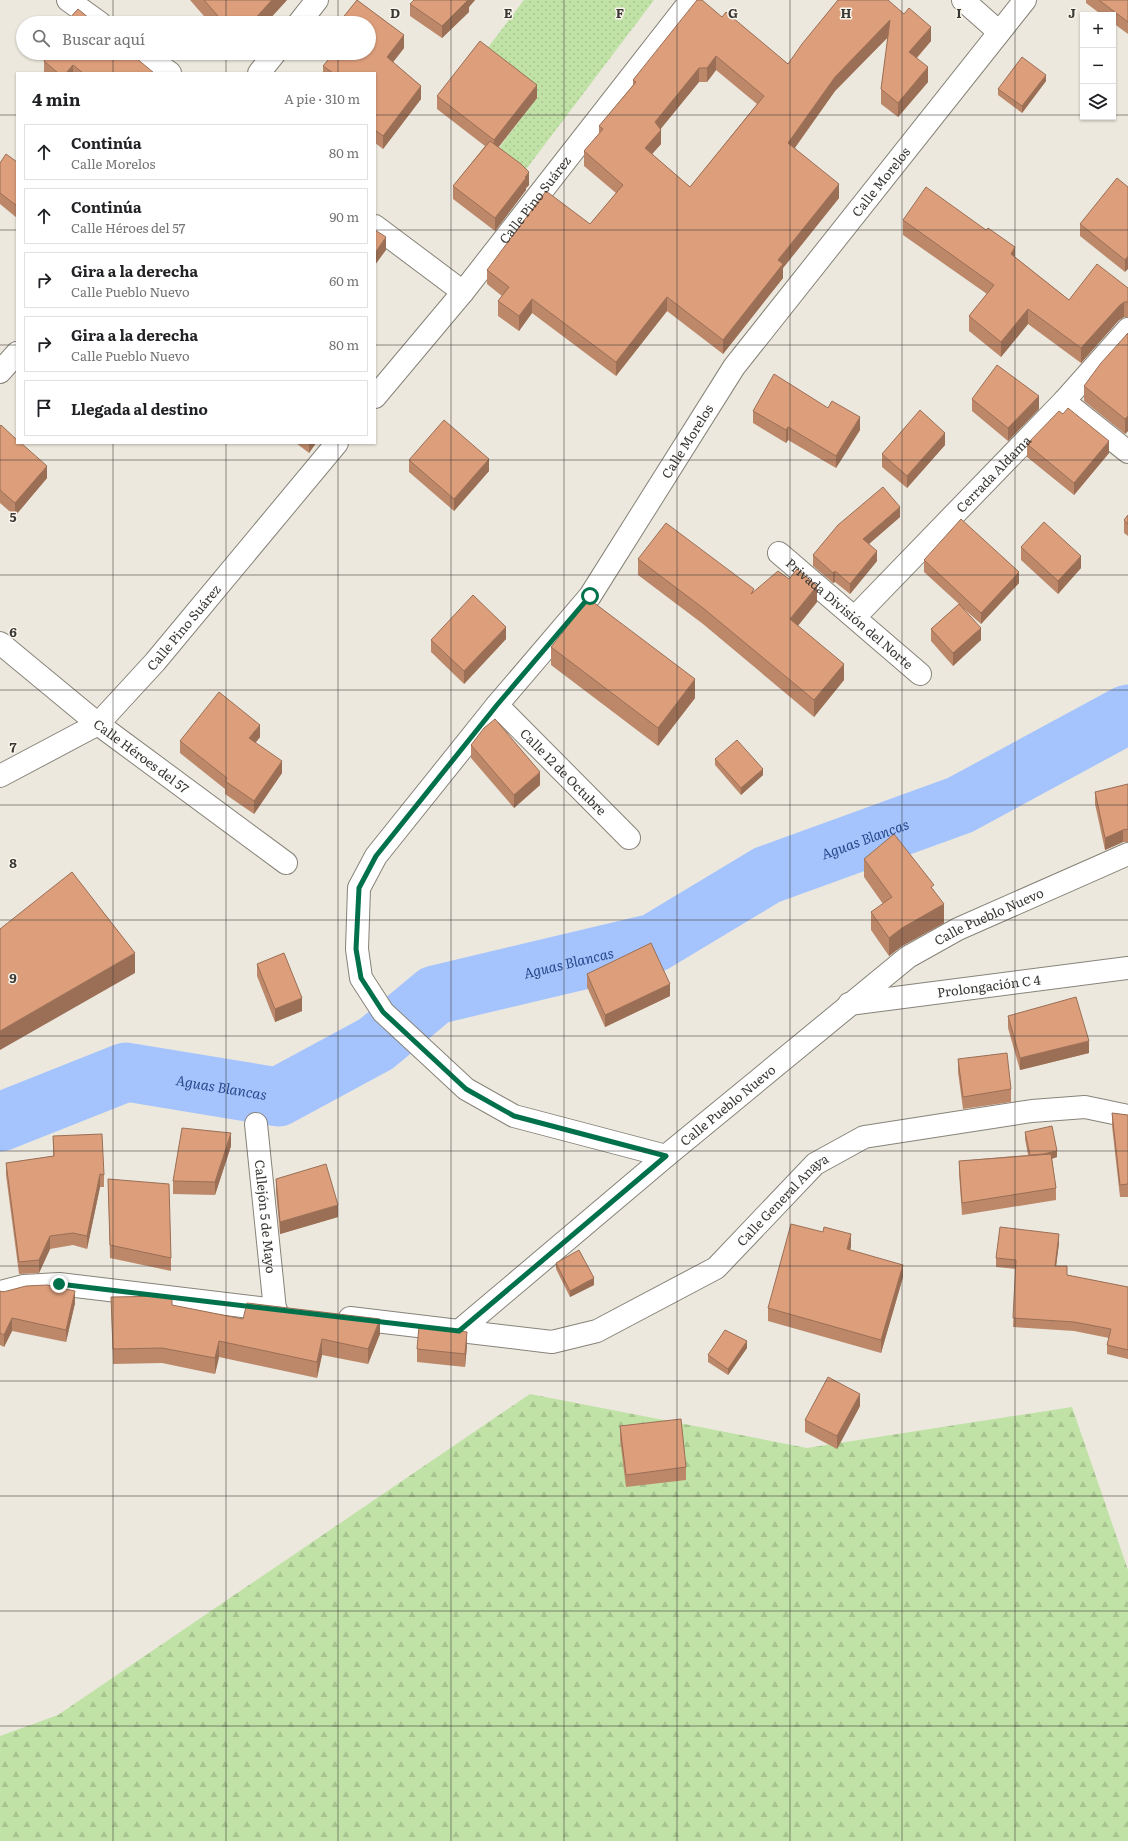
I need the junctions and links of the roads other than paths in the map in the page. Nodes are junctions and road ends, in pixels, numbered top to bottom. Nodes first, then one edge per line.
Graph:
1 (68, 0) edge
2 (317, 0) edge
3 (691, 0) edge
4 (963, 0) edge
5 (1025, 0) edge
6 (90, 16) edge
7 (304, 16) edge
8 (999, 32) junction
9 (152, 60) edge
10 (269, 60) edge
11 (169, 72) edge
12 (260, 72) edge
13 (376, 227) edge
14 (463, 292) junction
15 (1128, 328) edge
16 (16, 354) edge
17 (0, 372) edge
18 (376, 396) edge
19 (1064, 401) junction
20 (336, 444) edge
21 (1128, 452) edge
22 (779, 553) dead end
23 (855, 617) junction
24 (0, 643) edge
25 (920, 674) dead end
26 (497, 705) junction
27 (98, 724) junction
28 (0, 776) edge
29 (629, 838) dead end
30 (1128, 854) edge
31 (286, 863) dead end
32 (1128, 968) edge
33 (849, 1004) junction
34 (1128, 1116) edge
35 (256, 1124) dead end
36 (666, 1156) junction
37 (0, 1292) edge
38 (275, 1310) junction
39 (298, 1312) edge
40 (329, 1316) edge
41 (459, 1331) junction

1 - 6 street
2 - 7 street
3 - 14 street, Calle Pino Suárez
4 - 8 street
5 - 8 street, Calle Morelos
8 - 26 street, Calle Morelos
9 - 11 street
10 - 12 street
13 - 14 street
14 - 18 street, Calle Pino Suárez
15 - 19 street, Cerrada Aldama
16 - 17 street
19 - 21 street
19 - 23 street, Cerrada Aldama
20 - 27 street, Calle Pino Suárez
22 - 23 street, Privada División del Norte
23 - 25 street, Privada División del Norte
24 - 27 street, Calle Héroes del 57
26 - 29 street, Calle 12 de Octubre
26 - 36 street, Calle Morelos
27 - 28 street, Calle Pino Suárez
27 - 31 street, Calle Héroes del 57
30 - 33 street, Calle Pueblo Nuevo
32 - 33 street, Prolongación C 4
33 - 36 street, Calle Pueblo Nuevo
34 - 41 street, Calle General Anaya
35 - 38 street, Callejón 5 de Mayo
36 - 41 street, Calle Pueblo Nuevo
37 - 38 street
38 - 39 street
40 - 41 street

